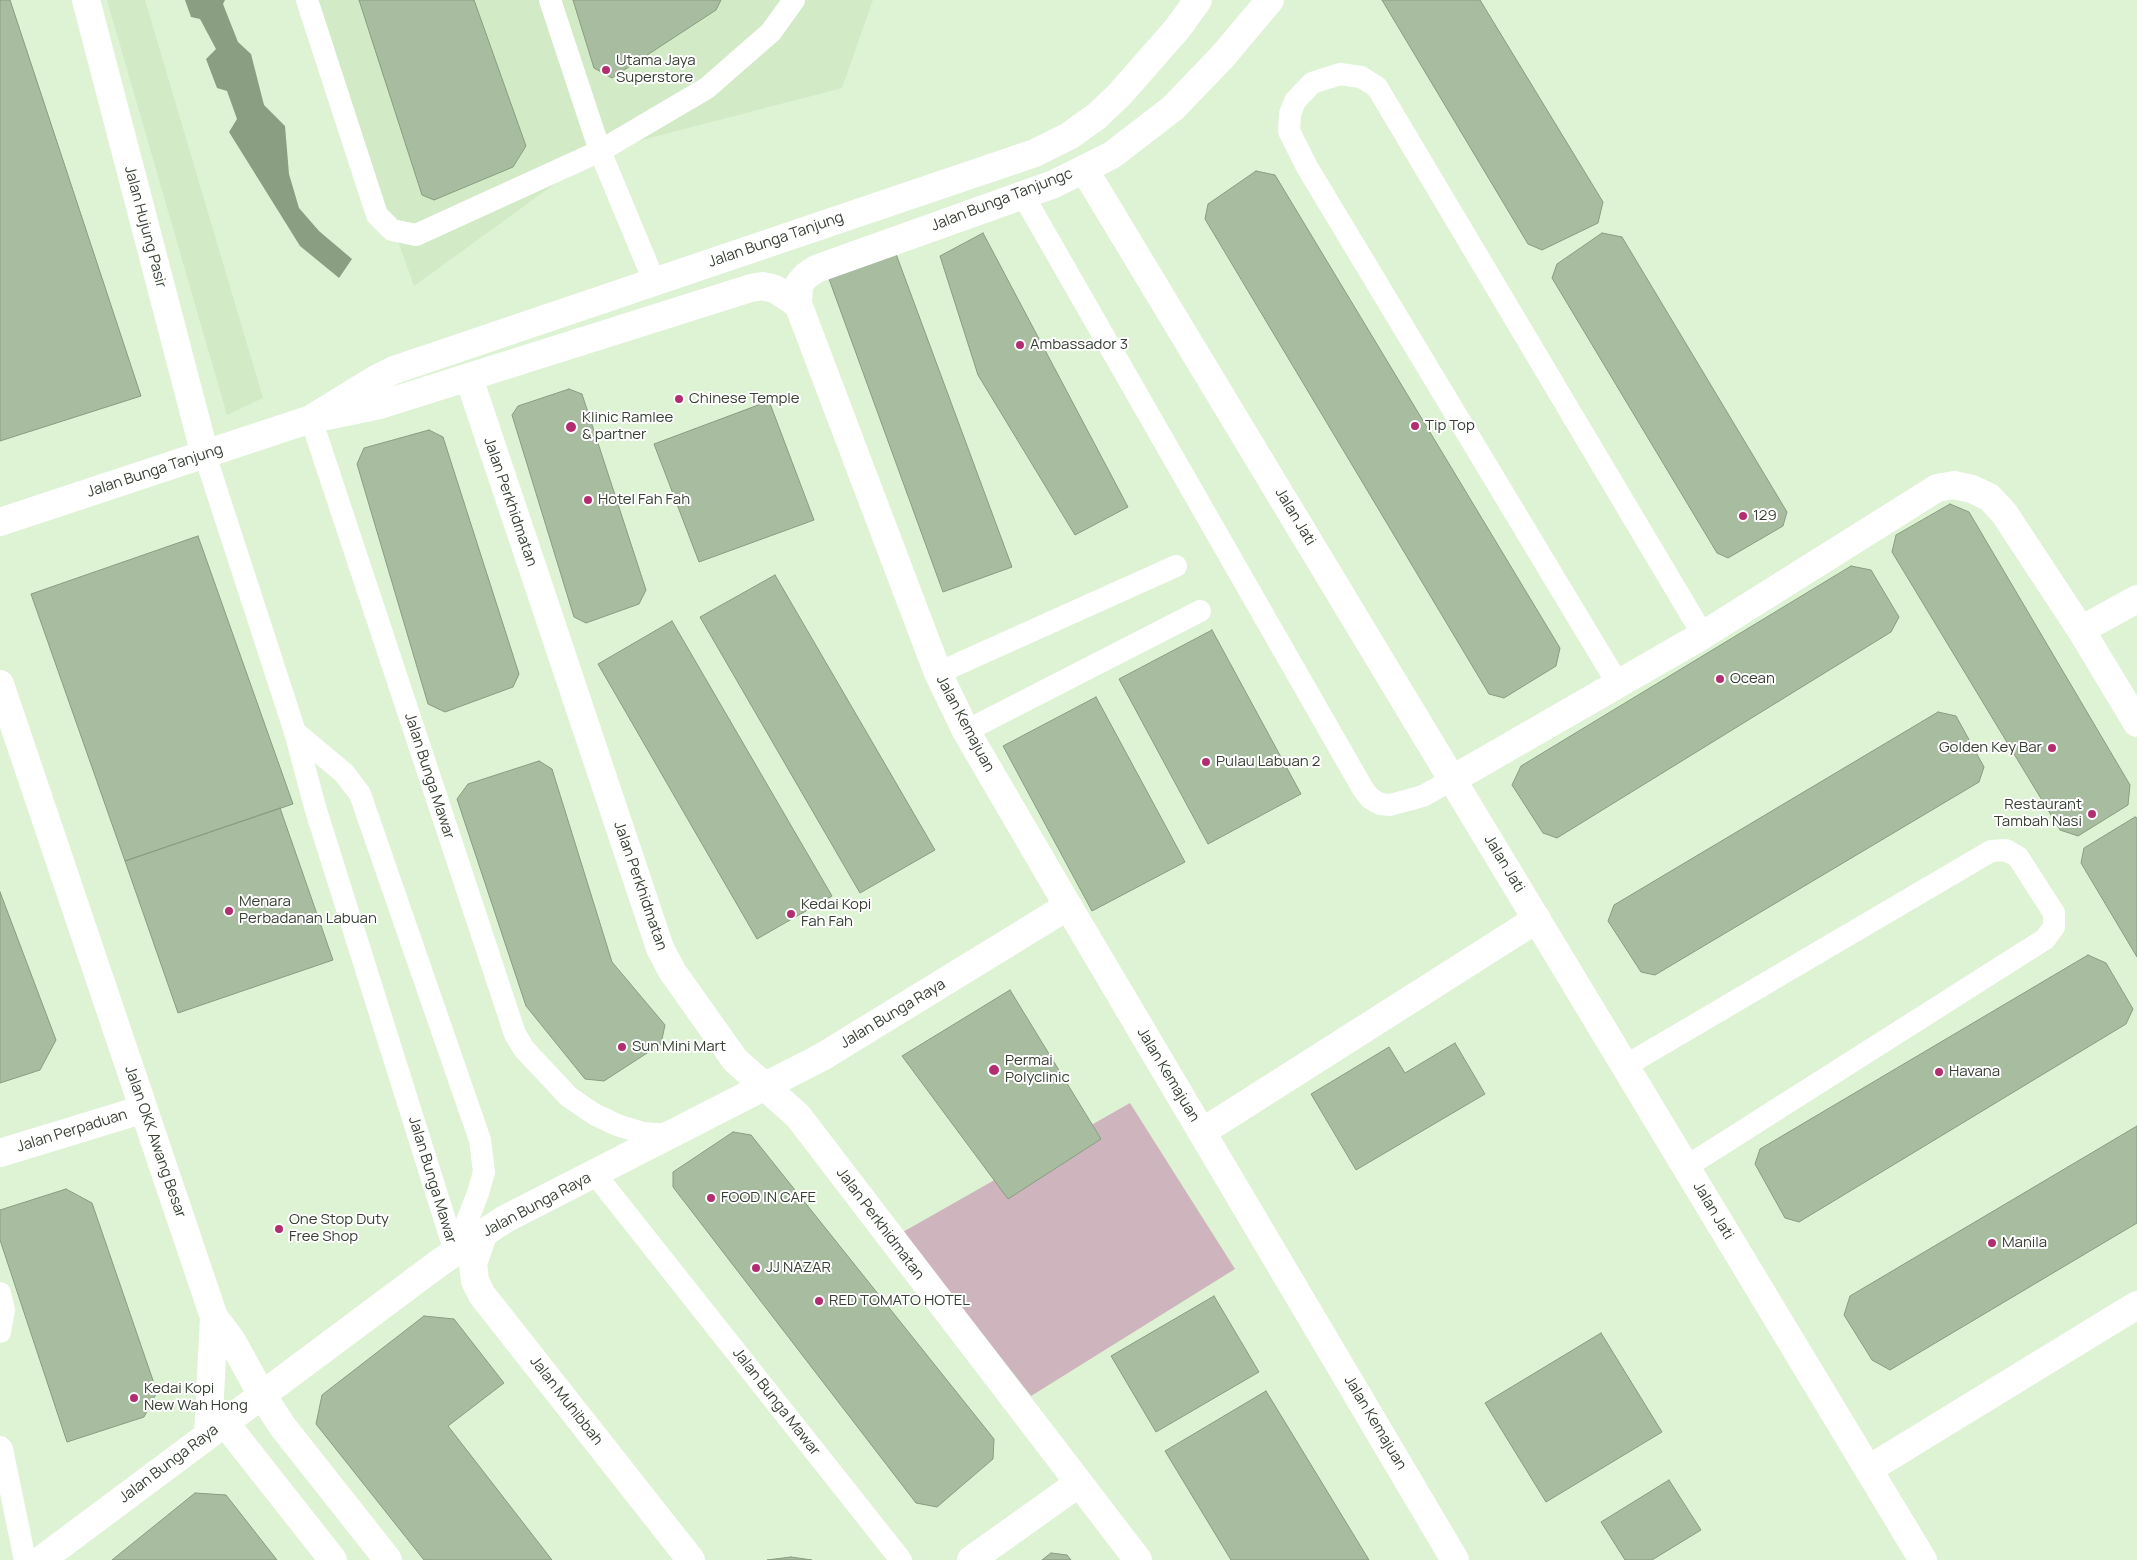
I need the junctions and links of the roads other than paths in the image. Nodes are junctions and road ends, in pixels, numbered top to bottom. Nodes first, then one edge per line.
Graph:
1 (86, 0) edge
2 (307, 0) edge
3 (550, 0) edge
4 (794, 0) edge
5 (1198, 0) edge
6 (1270, 0) edge
7 (600, 151) junction
8 (1084, 169) junction
9 (1023, 195) junction
10 (654, 282) junction
11 (799, 294) junction
12 (469, 378) junction
13 (311, 419) junction
14 (204, 455) junction
15 (0, 522) edge
16 (1176, 566) dead end
17 (2137, 599) edge
18 (1200, 611) dead end
19 (2081, 630) junction
20 (1703, 635) junction
21 (938, 673) junction
22 (0, 684) edge
23 (1618, 684) junction
24 (2137, 723) edge
25 (966, 731) junction
26 (295, 732) junction
27 (1453, 779) junction
28 (1068, 906) junction
29 (1537, 919) junction
30 (1625, 1066) junction
31 (766, 1087) junction
32 (144, 1108) junction
33 (1202, 1132) junction
34 (671, 1134) junction
35 (0, 1153) edge
36 (1686, 1167) junction
37 (595, 1174) junction
38 (484, 1232) junction
39 (455, 1252) junction
40 (0, 1293) edge
41 (2137, 1305) edge
42 (214, 1317) junction
43 (0, 1332) edge
44 (262, 1395) junction
45 (216, 1429) junction
46 (0, 1447) edge
47 (1869, 1470) junction
48 (1079, 1483) junction
49 (26, 1560) edge
50 (41, 1560) edge
51 (333, 1560) edge
52 (388, 1560) edge
53 (691, 1560) edge
54 (901, 1560) edge
55 (971, 1560) edge
56 (1138, 1560) edge
57 (1456, 1560) edge
58 (1923, 1560) edge

1 - 14 street, Jalan Hujung Pasir
2 - 7 lane
3 - 7 lane
4 - 7 lane
5 - 10 street, Jalan Bunga Tanjung
6 - 8 street, Jalan Bunga Tanjungc
7 - 10 lane
8 - 9 street, Jalan Bunga Tanjungc
8 - 27 street, Jalan Jati
9 - 11 street, Jalan Bunga Tanjungc
9 - 27 lane
10 - 13 street, Jalan Bunga Tanjung
11 - 12 street, Jalan Bunga Tanjung
11 - 21 street, Jalan Kemajuan
12 - 13 street, Jalan Bunga Tanjung
12 - 31 street, Jalan Perkhidmatan
13 - 14 street, Jalan Bunga Tanjung
13 - 34 lane, Jalan Bunga Mawar
14 - 15 street, Jalan Bunga Tanjung
14 - 26 lane, Jalan Bunga Mawar
16 - 21 lane
17 - 19 street
18 - 25 lane
19 - 20 street
19 - 24 street
20 - 23 street
20 - 23 lane
21 - 25 street, Jalan Kemajuan
22 - 32 street, Jalan OKK Awang Besar
23 - 27 street
25 - 28 street, Jalan Kemajuan
26 - 39 lane, Jalan Bunga Mawar
26 - 39 lane, Jalan Bunga Mawar
27 - 29 street, Jalan Jati
28 - 31 street, Jalan Bunga Raya
28 - 33 street, Jalan Kemajuan
29 - 30 street, Jalan Jati
29 - 33 street, Jalan Kemajuan
30 - 36 street, Jalan Jati
30 - 36 lane
31 - 34 street, Jalan Bunga Raya
31 - 48 street, Jalan Perkhidmatan
32 - 35 street, Jalan Perpaduan
32 - 42 street, Jalan OKK Awang Besar
33 - 57 street, Jalan Kemajuan
34 - 37 street, Jalan Bunga Raya
36 - 47 street, Jalan Jati
37 - 38 street, Jalan Bunga Raya
37 - 54 lane, Jalan Bunga Mawar
38 - 39 street, Jalan Bunga Raya
38 - 53 street, Jalan Muhibbah
39 - 44 street, Jalan Bunga Raya
40 - 43 lane
41 - 47 street
42 - 44 street, Jalan OKK Awang Besar
42 - 45 street
44 - 45 street, Jalan Bunga Raya
44 - 52 street, Jalan OKK Awang Besar
45 - 50 street, Jalan Bunga Raya
45 - 51 street
46 - 49 lane
47 - 58 street, Jalan Jati
48 - 55 street
48 - 56 street, Jalan Perkhidmatan

